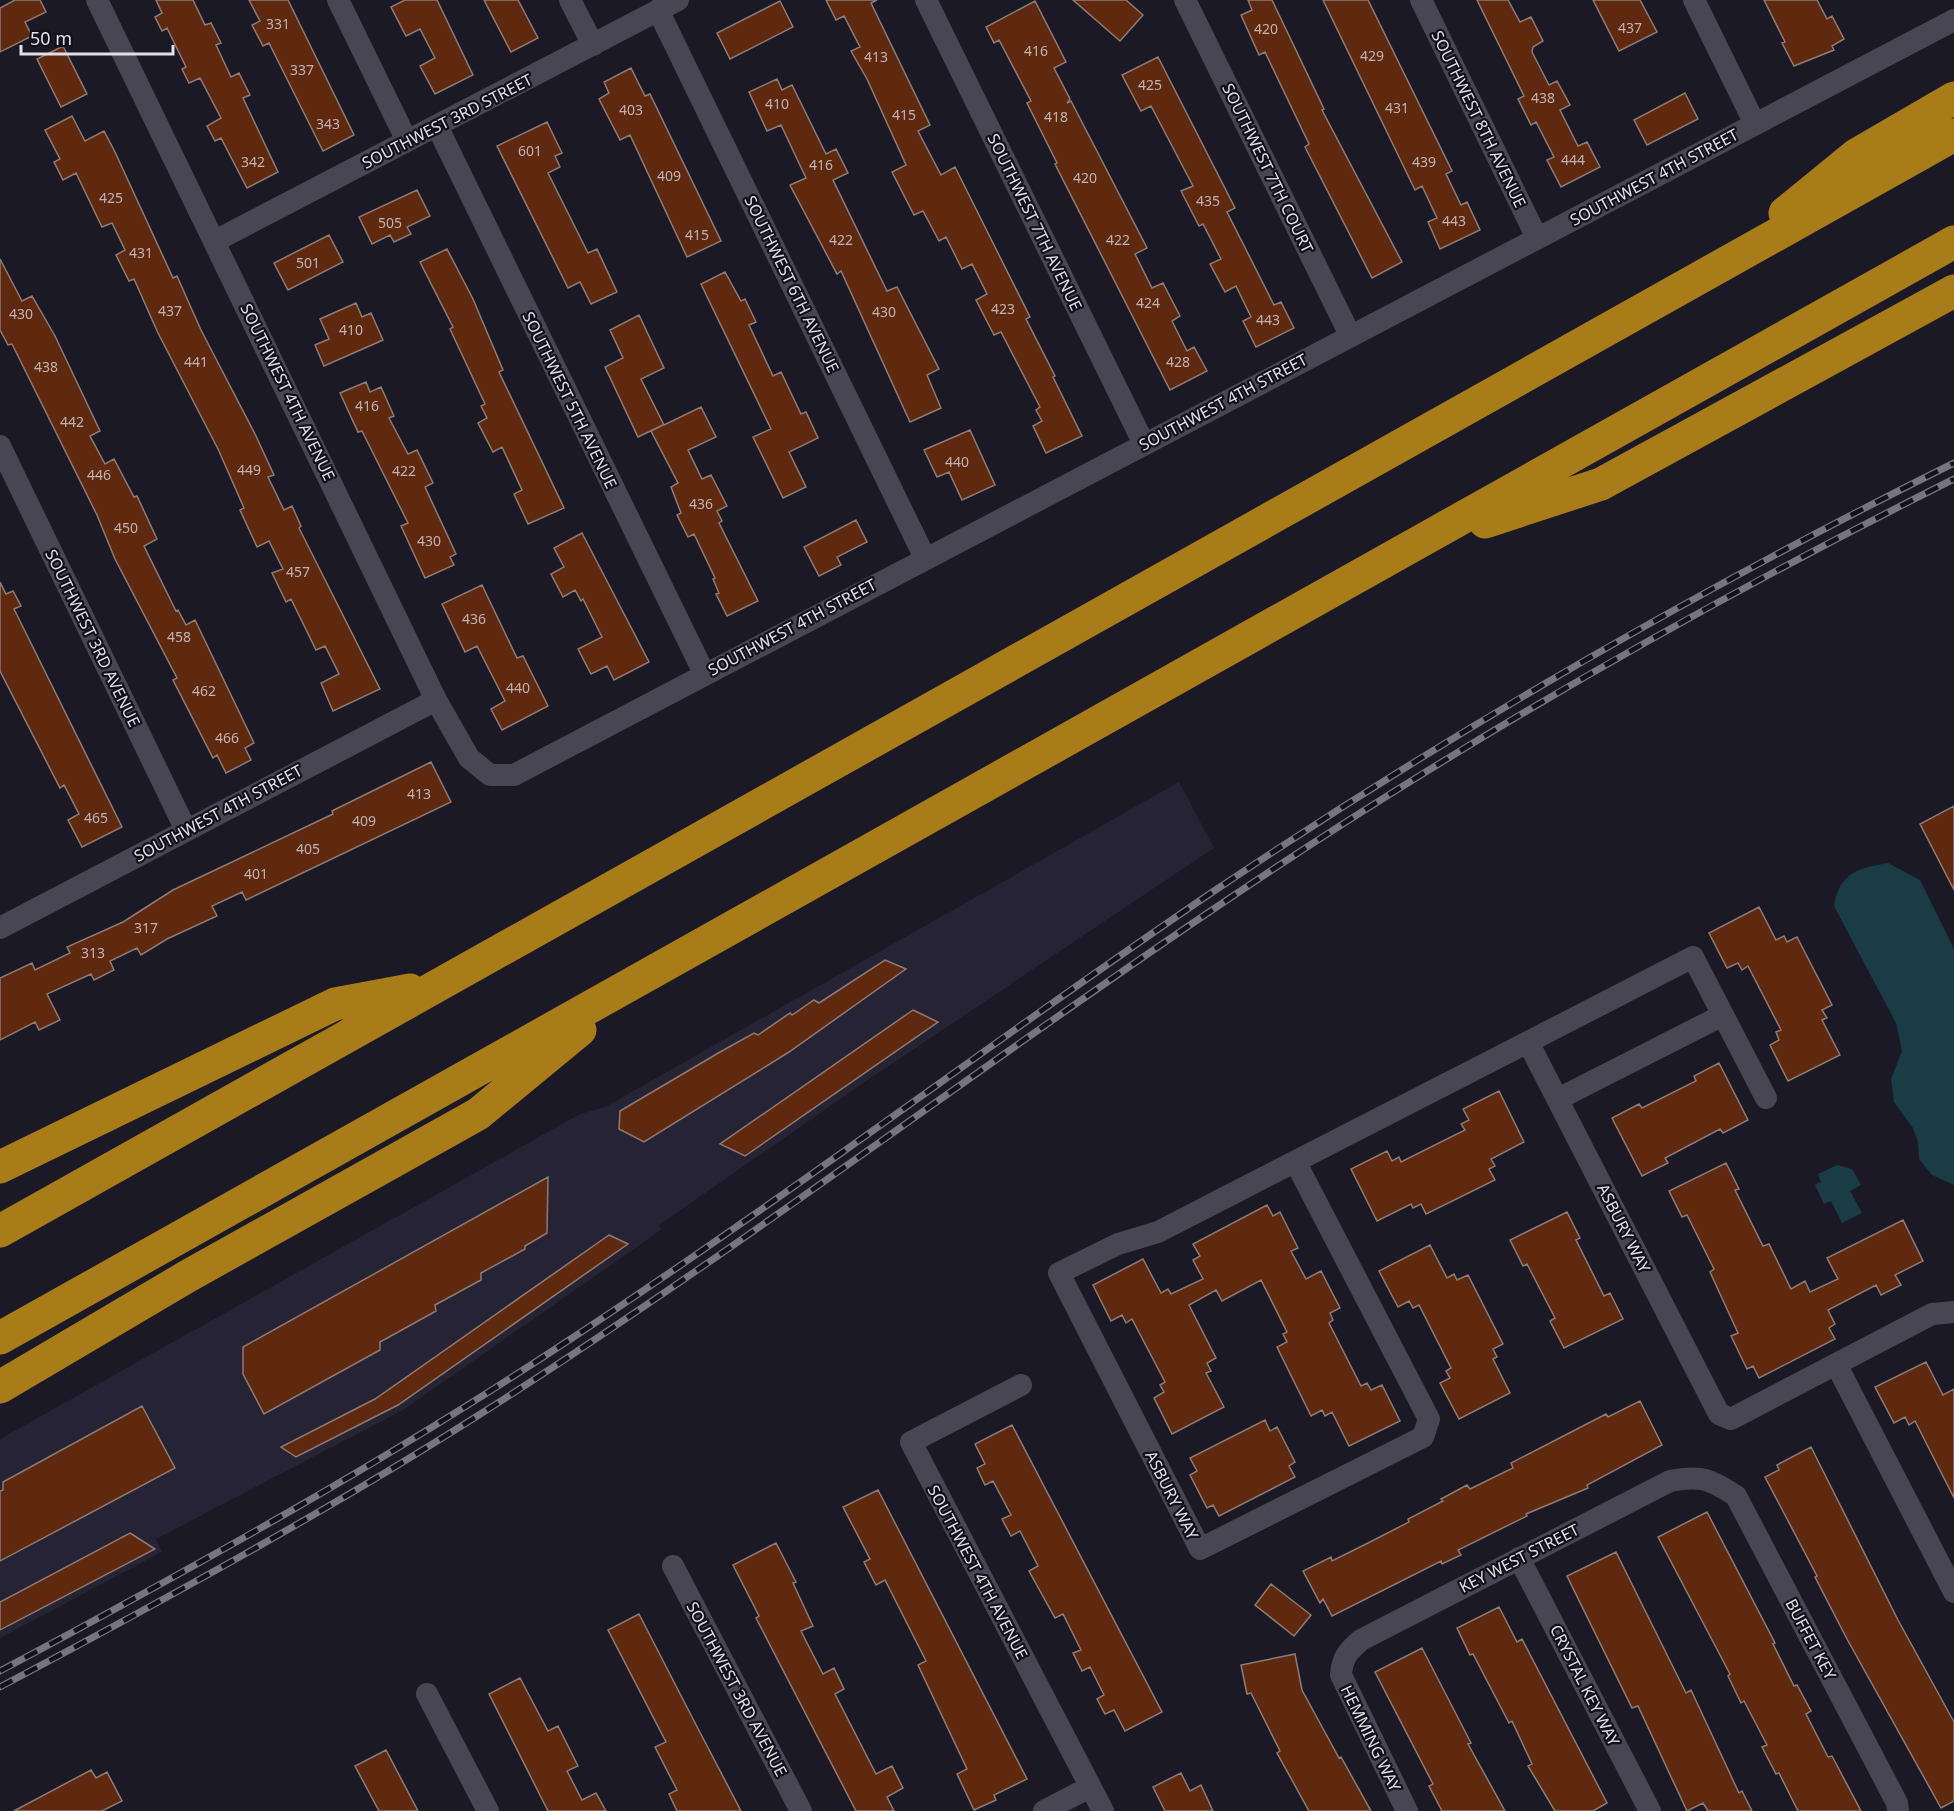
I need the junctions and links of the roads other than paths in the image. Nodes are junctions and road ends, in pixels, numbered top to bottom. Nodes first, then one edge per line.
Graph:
1 (98, 0) edge
2 (338, 0) edge
3 (570, 0) edge
4 (678, 0) edge
5 (926, 0) edge
6 (1185, 0) edge
7 (1421, 0) edge
8 (1694, 0) edge
9 (658, 10) junction
10 (1954, 20) edge
11 (593, 45) junction
12 (1954, 98) edge
13 (1755, 124) junction
14 (437, 126) junction
15 (1954, 135) edge
16 (407, 141) junction
17 (1537, 238) junction
18 (215, 241) junction
19 (1954, 242) edge
20 (1713, 271) junction
21 (1954, 291) edge
22 (1350, 335) junction
23 (1144, 444) junction
24 (0, 446) edge
25 (1415, 544) junction
26 (925, 558) junction
27 (704, 673) junction
28 (436, 700) junction
29 (490, 775) joint
30 (186, 830) junction
31 (0, 928) edge
32 (644, 977) junction
33 (438, 984) junction
34 (1723, 1016) junction
35 (1528, 1042) junction
36 (1766, 1098) dead end
37 (1558, 1099) junction
38 (1296, 1163) junction
39 (0, 1167) edge
40 (0, 1231) edge
41 (1954, 1312) edge
42 (0, 1338) edge
43 (1836, 1364) junction
44 (1021, 1385) dead end
45 (0, 1387) edge
46 (1709, 1478) joint
47 (1519, 1558) junction
48 (673, 1566) dead end
49 (1954, 1592) edge
50 (1341, 1664) joint
51 (427, 1694) dead end
52 (1090, 1787) junction
53 (488, 1811) edge
54 (801, 1811) edge
55 (1044, 1811) edge
56 (1103, 1811) edge
57 (1407, 1811) edge
58 (1650, 1811) edge
59 (1898, 1811) edge

1 - 18 street, SOUTHWEST 4TH AVENUE
2 - 16 street
3 - 11 street
4 - 9 street, SOUTHWEST 3RD STREET
5 - 23 street, SOUTHWEST 7TH AVENUE
6 - 22 street, SOUTHWEST 7TH COURT
7 - 17 street, SOUTHWEST 8TH AVENUE
8 - 13 street
9 - 11 street, SOUTHWEST 3RD STREET
9 - 26 street, SOUTHWEST 6TH AVENUE
10 - 13 street, SOUTHWEST 4TH STREET
11 - 14 street, SOUTHWEST 3RD STREET
12 - 20 highway
13 - 17 street, SOUTHWEST 4TH STREET
14 - 16 street, SOUTHWEST 3RD STREET
14 - 27 street, SOUTHWEST 5TH AVENUE
15 - 20 highway
16 - 18 street, SOUTHWEST 3RD STREET
17 - 22 street, SOUTHWEST 4TH STREET
18 - 28 street, SOUTHWEST 4TH AVENUE
19 - 25 highway
20 - 33 highway
21 - 25 highway
22 - 23 street, SOUTHWEST 4TH STREET
23 - 26 street, SOUTHWEST 4TH STREET
24 - 30 street, SOUTHWEST 3RD AVENUE
25 - 32 highway
26 - 27 street, SOUTHWEST 4TH STREET
27 - 29 street, SOUTHWEST 4TH STREET
28 - 29 street, SOUTHWEST 4TH AVENUE
28 - 30 street, SOUTHWEST 4TH STREET
30 - 31 street, SOUTHWEST 4TH STREET
32 - 42 highway
32 - 45 highway
33 - 39 highway
33 - 40 highway
34 - 35 street
34 - 36 street
34 - 37 street
35 - 37 street, ASBURY WAY
35 - 38 street, ASBURY WAY
37 - 43 street, ASBURY WAY
38 - 38 street, ASBURY WAY
41 - 43 street, ASBURY WAY
43 - 49 street
44 - 52 street, SOUTHWEST 4TH AVENUE
46 - 47 street, KEY WEST STREET
46 - 59 street, BUFFET KEY
47 - 50 street, KEY WEST STREET
47 - 58 street, CRYSTAL KEY WAY
48 - 54 street, SOUTHWEST 3RD AVENUE
50 - 57 street, HEMMING WAY
51 - 53 street
52 - 55 street
52 - 56 street, SOUTHWEST 4TH AVENUE

